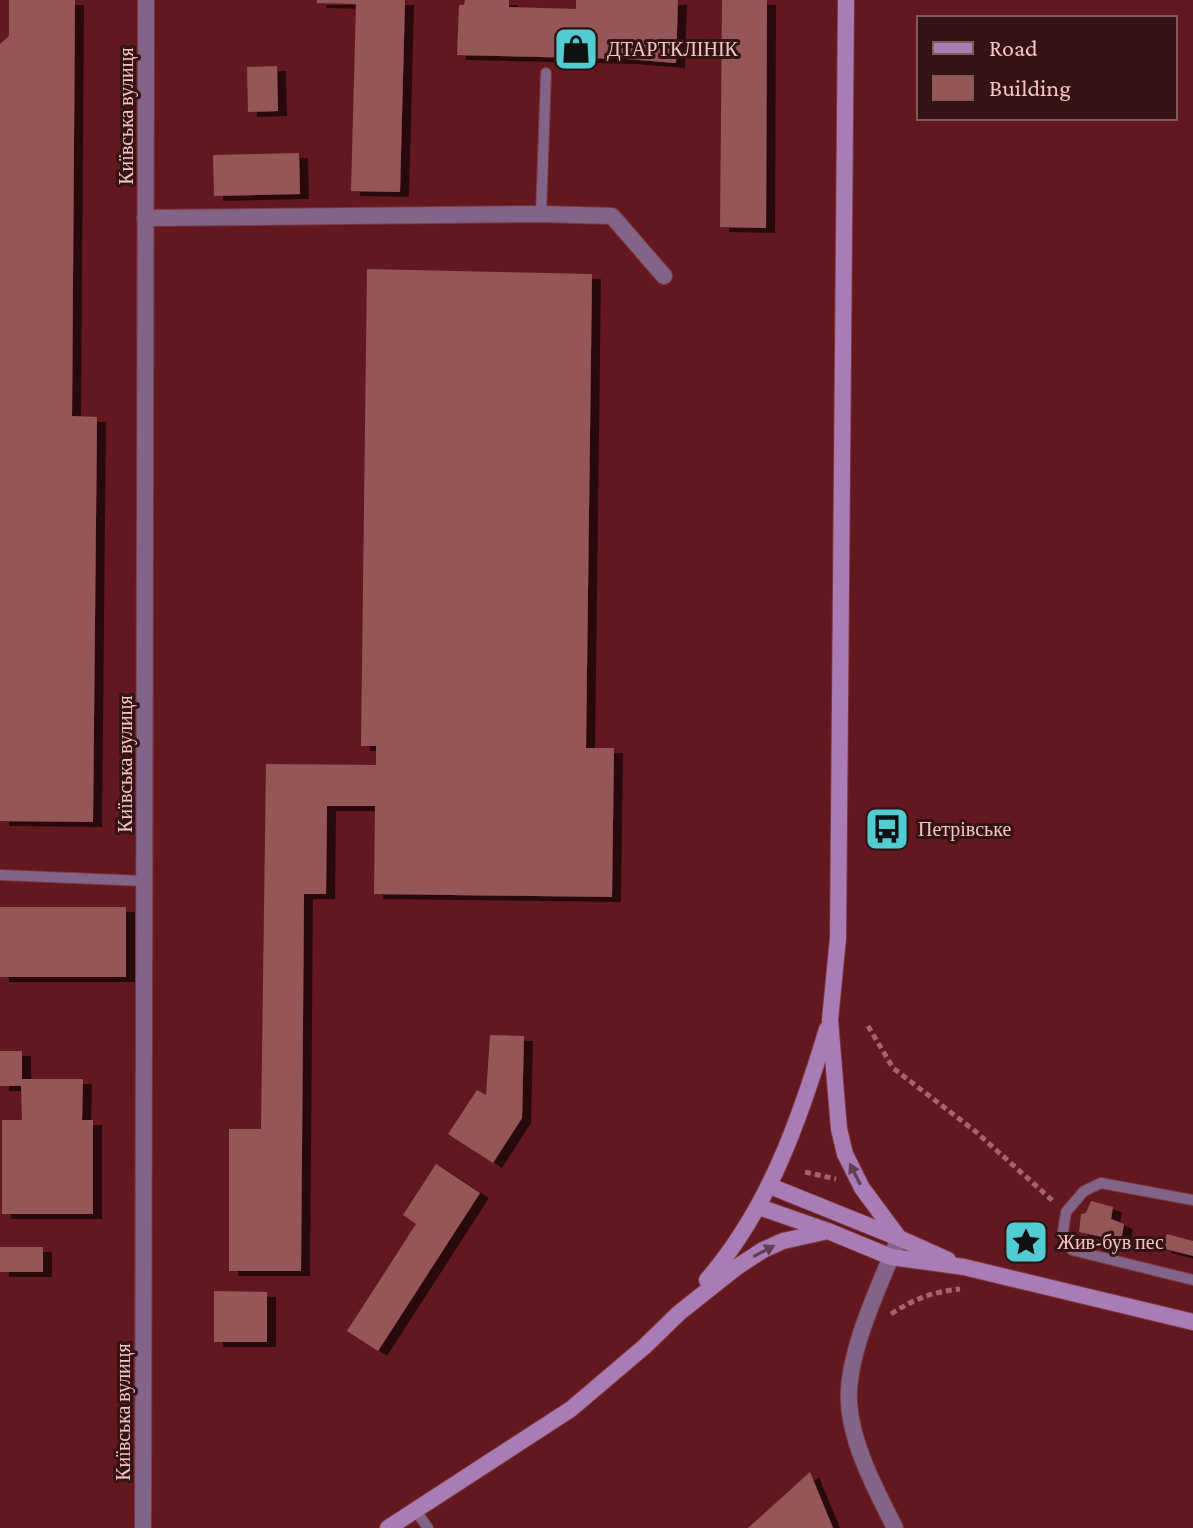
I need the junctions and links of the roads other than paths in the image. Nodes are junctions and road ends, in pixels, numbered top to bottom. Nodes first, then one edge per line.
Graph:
1 (146, 0) edge
2 (846, 0) edge
3 (546, 73) dead end
4 (541, 214) junction
5 (145, 218) junction
6 (664, 276) dead end
7 (0, 875) edge
8 (145, 881) junction
9 (830, 1020) junction
10 (770, 1186) junction
11 (1193, 1200) edge
12 (759, 1207) junction
13 (828, 1231) junction
14 (899, 1238) junction
15 (891, 1257) junction
16 (964, 1267) junction
17 (1193, 1280) edge
18 (679, 1313) junction
19 (1193, 1322) edge
20 (415, 1510) junction
21 (143, 1528) edge
22 (388, 1528) edge
23 (428, 1528) edge
24 (895, 1528) edge

1 - 5 street, Київська вулиця
2 - 9 main road
3 - 4 lane
4 - 5 street
4 - 6 street
5 - 8 street, Київська вулиця
7 - 8 lane
8 - 21 street, Київська вулиця
9 - 10 main road
14 -> 9 main road
10 - 12 main road
10 - 14 main road
11 - 17 lane
12 - 13 main road
12 - 18 main road
13 - 15 main road
18 -> 13 main road
14 - 15 street
14 - 16 main road
15 - 16 main road
15 - 24 street
16 - 19 main road
18 - 20 main road
20 - 22 main road
20 - 23 lane

